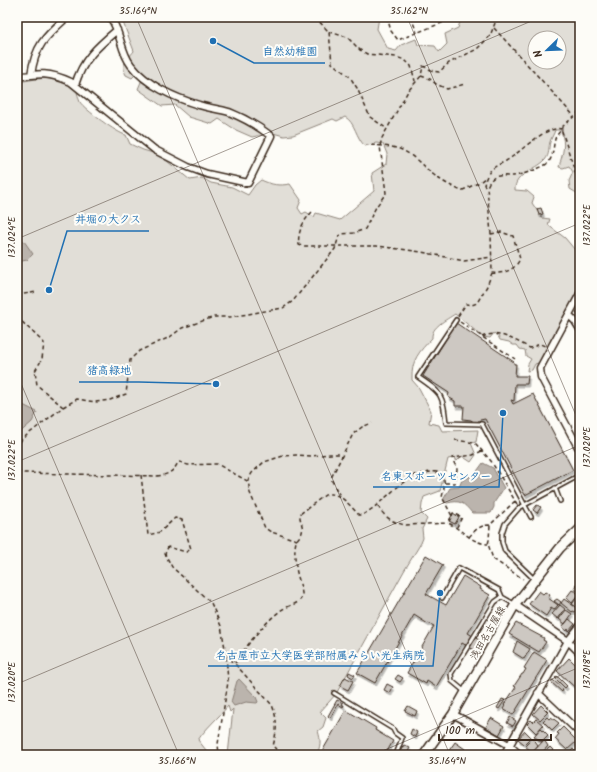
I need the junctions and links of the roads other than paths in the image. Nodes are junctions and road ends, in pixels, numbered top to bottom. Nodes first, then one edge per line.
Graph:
1 (67, 17) edge
2 (110, 17) edge
3 (117, 30) junction
4 (31, 75) junction
5 (17, 77) edge
6 (75, 85) junction
7 (580, 294) edge
8 (569, 315) junction
9 (456, 320) road end
10 (580, 329) edge
11 (579, 448) edge
12 (580, 475) edge
13 (555, 488) junction
14 (560, 501) dead end
15 (525, 504) junction
16 (531, 518) dead end
17 (580, 529) edge
18 (534, 579) junction
19 (502, 597) junction
20 (442, 598) dead end
21 (515, 605) junction
22 (580, 626) edge
23 (568, 641) junction
24 (580, 653) edge
25 (466, 692) junction
26 (334, 693) dead end
27 (538, 693) junction
28 (453, 714) junction
29 (580, 733) edge
30 (509, 745) junction
31 (396, 755) edge
32 (424, 755) edge
33 (504, 755) edge
34 (520, 755) edge

1 - 4 street
2 - 3 street
3 - 6 street
3 - 6 street
4 - 5 street
4 - 6 street
7 - 8 street
8 - 10 street
8 - 11 street
9 - 15 lane
12 - 13 lane
13 - 14 lane
13 - 15 lane
15 - 16 lane
15 - 18 lane
17 - 18 main road, 浅田名古屋線
18 - 21 main road, 浅田名古屋線
19 - 20 lane
19 - 21 lane
19 - 25 lane
21 - 23 street
21 - 25 main road, 浅田名古屋線
22 - 23 street
23 - 24 street
23 - 27 street
25 - 28 main road, 浅田名古屋線
26 - 31 lane
27 - 29 street
27 - 30 street
28 - 30 street
28 - 32 main road, 浅田名古屋線
30 - 33 street
30 - 34 street

